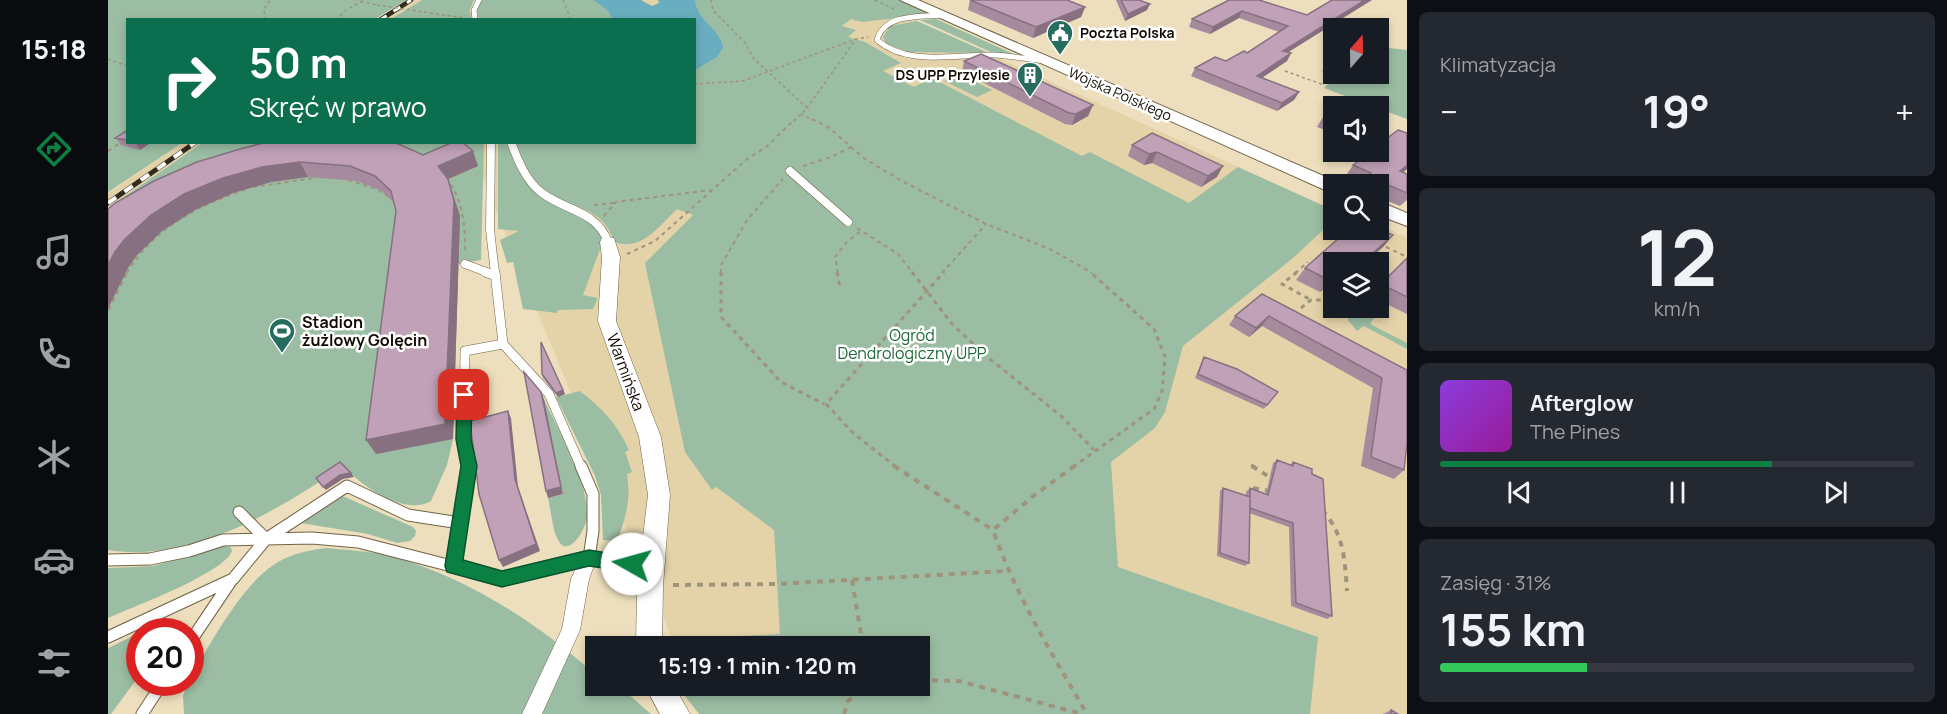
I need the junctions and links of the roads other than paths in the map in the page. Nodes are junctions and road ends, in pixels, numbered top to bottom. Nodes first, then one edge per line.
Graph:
1 (479, 0) edge
2 (908, 0) edge
3 (943, 15) junction
4 (475, 18) edge
5 (1047, 62) junction
6 (491, 144) edge
7 (512, 144) edge
8 (790, 171) road end
9 (1323, 182) edge
10 (1389, 212) edge
11 (1407, 220) edge
12 (848, 222) road end
13 (606, 241) joint
14 (465, 264) road end
15 (496, 276) junction
16 (503, 344) junction
17 (239, 512) dead end
18 (460, 523) junction
19 (266, 539) junction
20 (589, 558) junction
21 (108, 560) edge
22 (453, 566) junction
23 (651, 576) junction
24 (233, 579) junction
25 (204, 621) edge
26 (649, 636) edge
27 (108, 637) edge
28 (154, 696) edge
29 (665, 696) edge
30 (142, 714) edge
31 (532, 714) edge
32 (676, 714) edge

1 - 4 lane
2 - 3 street, Wojska Polskiego
3 - 5 street, Wojska Polskiego
3 - 5 lane
5 - 9 street, Wojska Polskiego
6 - 15 lane
7 - 13 lane
8 - 12 lane
10 - 11 street
13 - 23 street, Warmińska
14 - 15 lane
15 - 16 lane
16 - 18 lane
16 - 20 lane
17 - 19 lane
18 - 19 lane
18 - 22 lane
19 - 21 lane
19 - 22 lane
19 - 24 lane
20 - 22 lane
20 - 23 lane
20 - 31 street
23 - 26 street, Warmińska
24 - 25 lane
24 - 27 lane
28 - 30 lane
29 - 32 street

